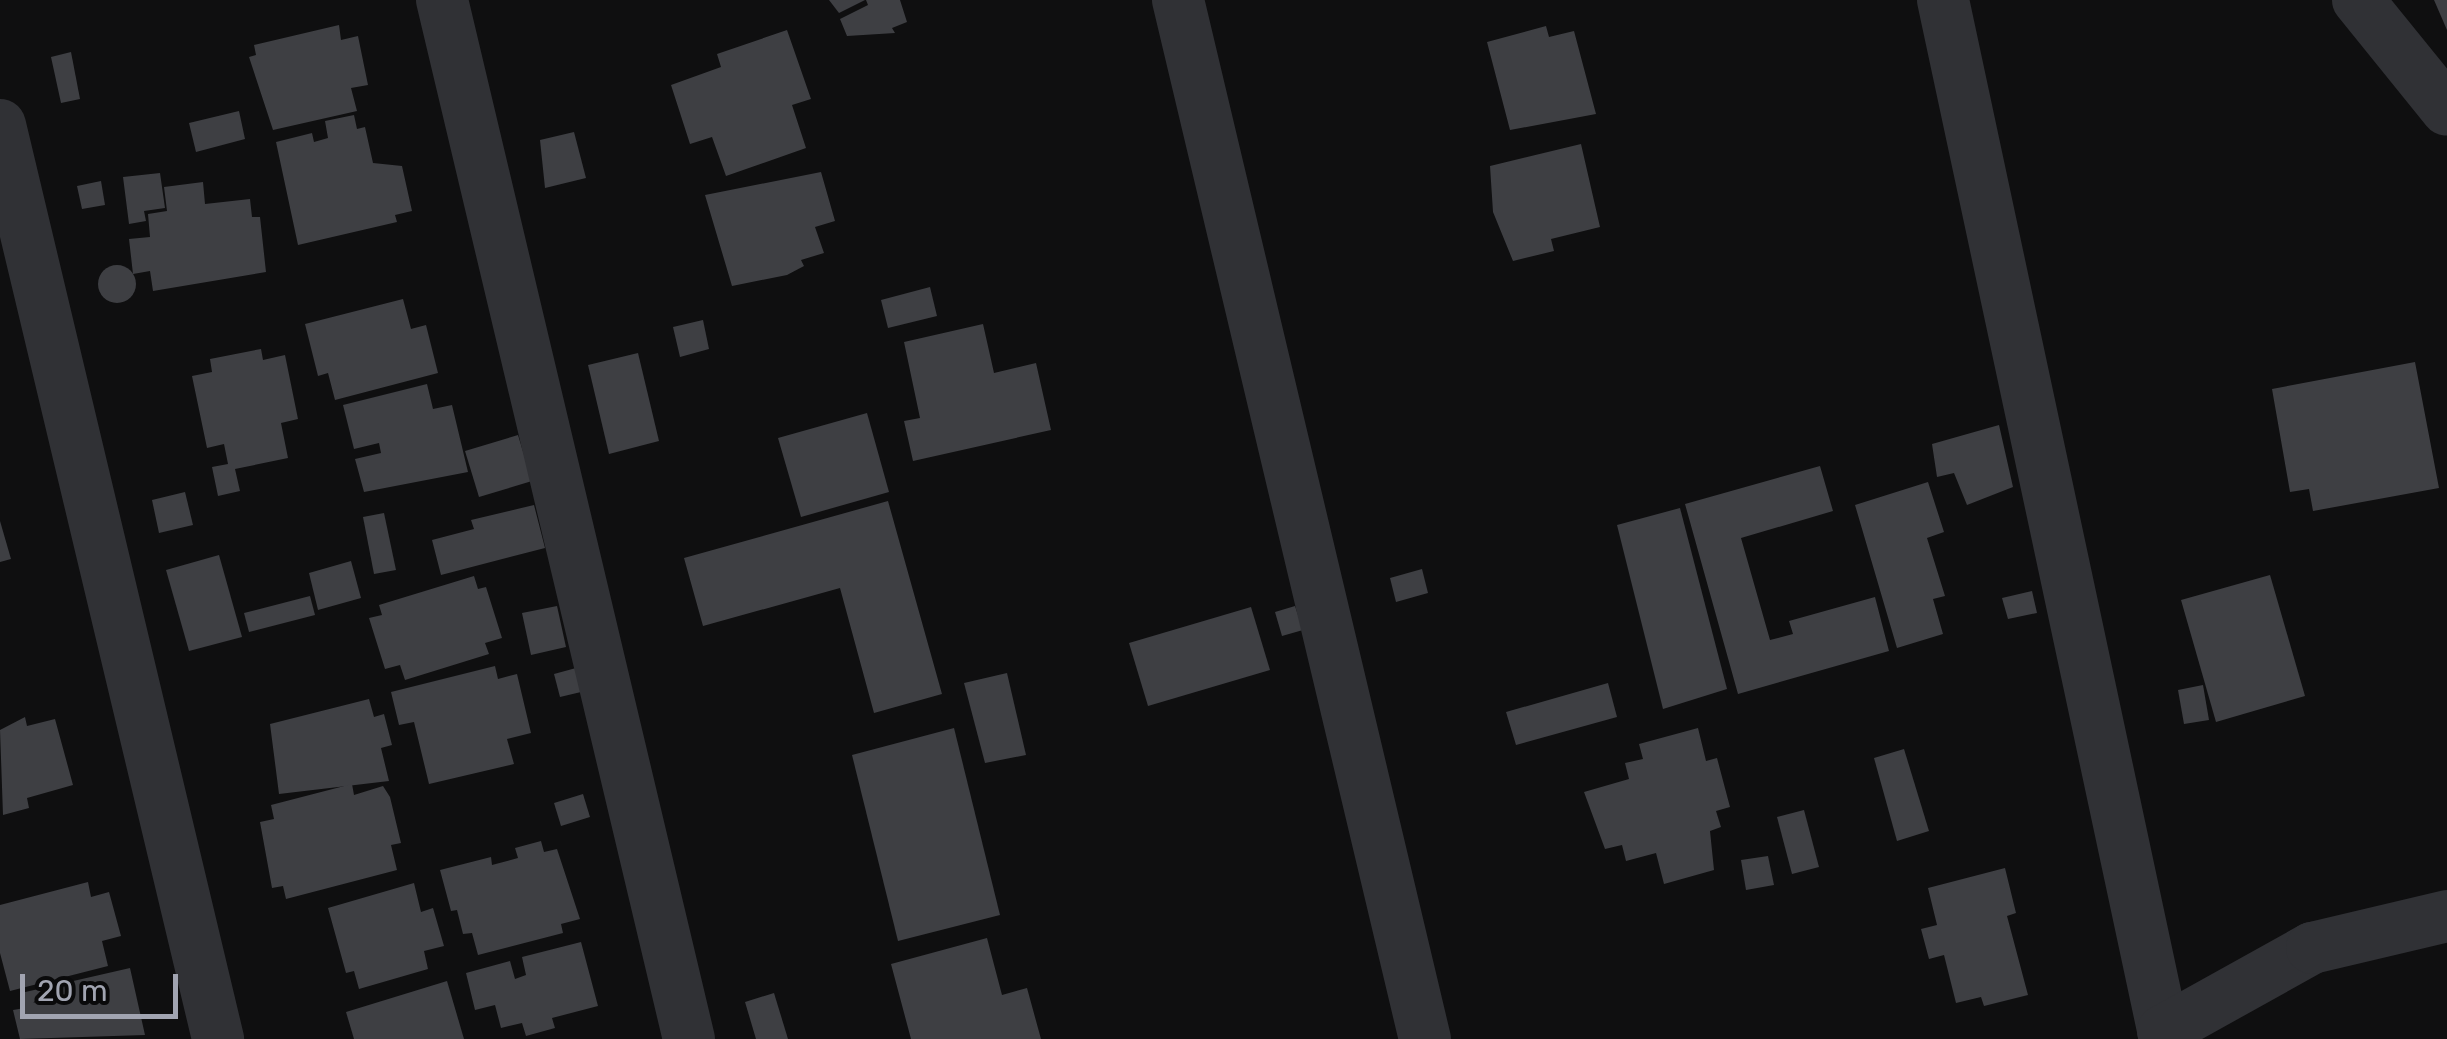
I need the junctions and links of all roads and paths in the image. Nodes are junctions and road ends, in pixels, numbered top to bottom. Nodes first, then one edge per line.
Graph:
1 (442, 0) edge
2 (1178, 0) edge
3 (1944, 0) edge
4 (2358, 0) edge
5 (2447, 110) edge
6 (0, 125) edge
7 (2447, 916) edge
8 (2164, 1035) edge
9 (218, 1039) edge
10 (689, 1039) edge
11 (1425, 1039) edge

1 - 10 street
2 - 11 street
3 - 8 street
4 - 5 street
6 - 9 street
7 - 8 street

